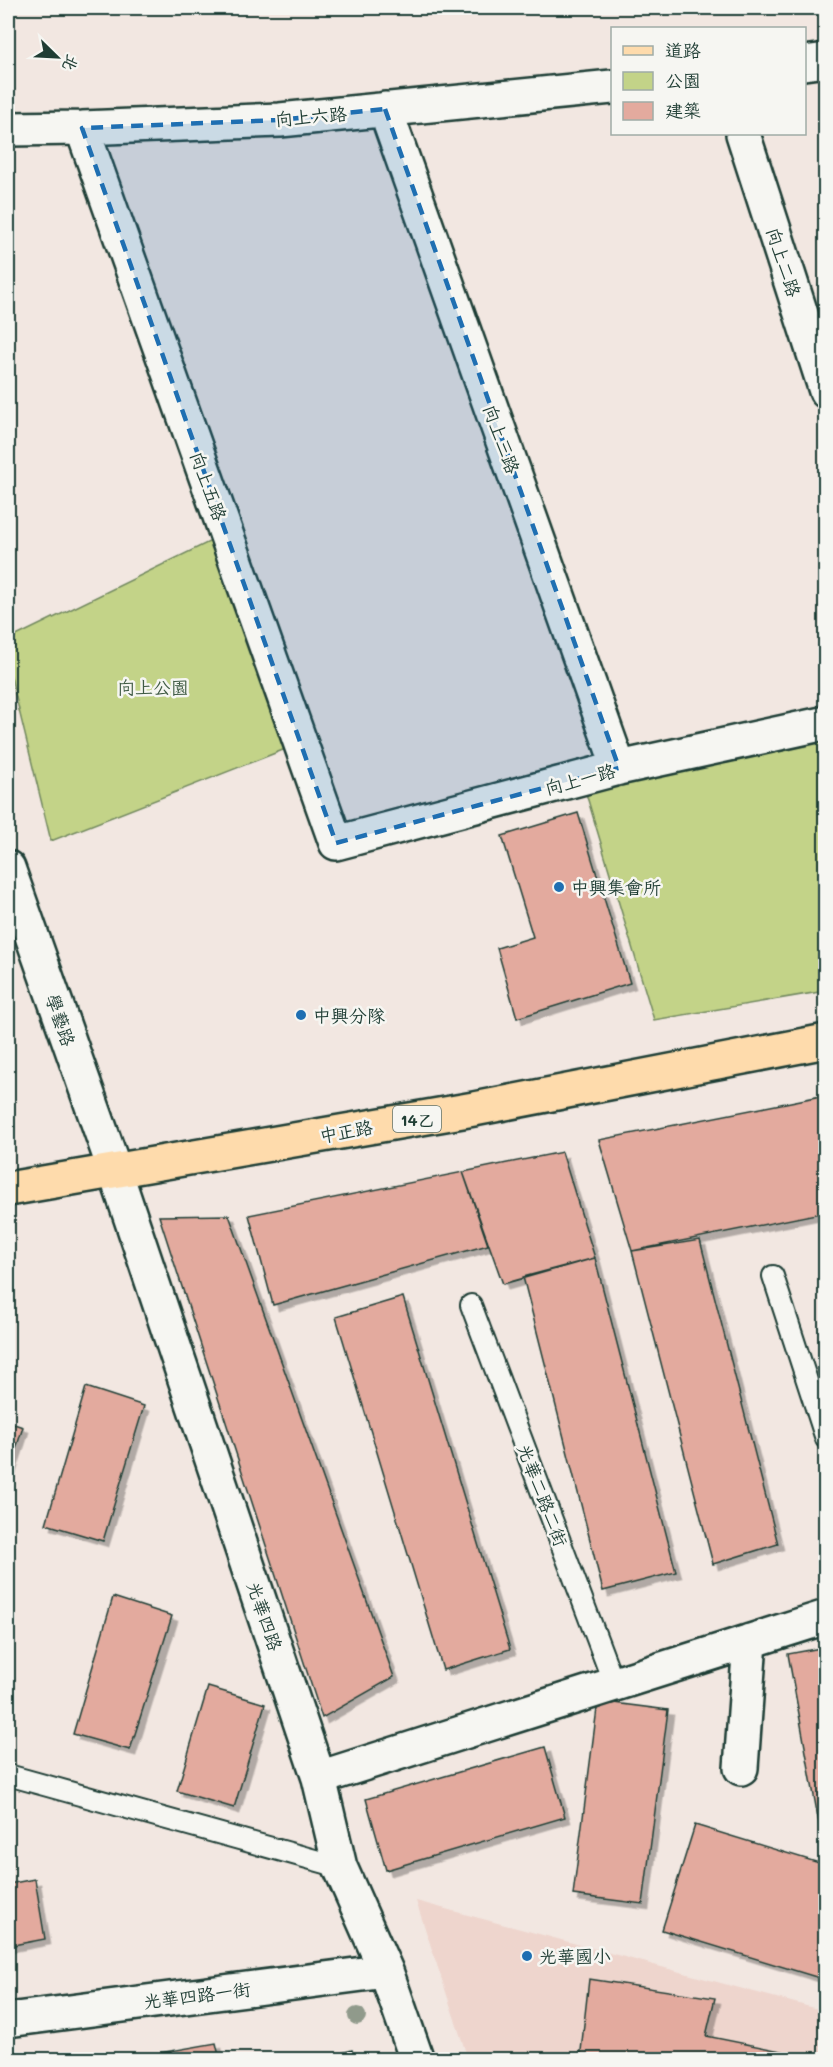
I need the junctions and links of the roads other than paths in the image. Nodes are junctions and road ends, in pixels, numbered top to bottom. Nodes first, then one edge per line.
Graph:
1 (825, 60) edge
2 (806, 63) edge
3 (611, 87) edge
4 (385, 109) junction
5 (82, 128) junction
6 (8, 129) edge
7 (743, 135) edge
8 (825, 391) edge
9 (825, 723) edge
10 (619, 768) junction
11 (336, 843) joint
12 (8, 868) edge
13 (825, 1041) edge
14 (115, 1171) junction
15 (8, 1190) edge
16 (773, 1276) dead end
17 (471, 1305) dead end
18 (825, 1439) edge
19 (825, 1617) edge
20 (750, 1641) junction
21 (614, 1684) junction
22 (741, 1768) dead end
23 (8, 1776) edge
24 (319, 1778) junction
25 (340, 1867) junction
26 (386, 1971) junction
27 (8, 2020) edge
28 (417, 2060) edge

1 - 2 street
3 - 4 street, 向上六路
4 - 5 street, 向上六路
4 - 10 street, 向上三路
5 - 6 street, 向上六路
5 - 11 street, 向上五路
7 - 8 street, 向上二路
9 - 10 street, 向上一路
10 - 11 street, 向上一路
12 - 14 street, 學藝路
13 - 14 main road, 中正路 / 14乙
14 - 15 main road, 中正路 / 14乙
14 - 24 street, 光華四路
16 - 18 lane
17 - 21 lane, 光華二路二街
19 - 20 street
20 - 21 street
20 - 22 street
21 - 24 street
23 - 25 lane
24 - 25 street, 光華四路
25 - 26 street, 光華四路
26 - 27 street, 光華四路一街
26 - 28 street, 光華四路

